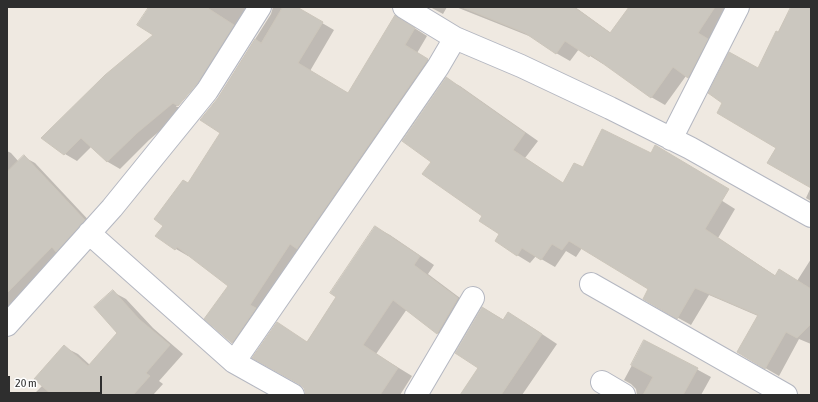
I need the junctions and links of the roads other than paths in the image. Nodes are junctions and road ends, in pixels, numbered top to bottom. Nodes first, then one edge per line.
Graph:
1 (260, 7) edge
2 (404, 7) edge
3 (738, 7) edge
4 (455, 38) junction
5 (671, 139) junction
6 (811, 216) edge
7 (89, 233) junction
8 (591, 284) dead end
9 (473, 298) dead end
10 (7, 325) edge
11 (234, 362) junction
12 (602, 382) dead end
13 (293, 395) edge
14 (416, 395) edge
15 (624, 395) edge
16 (786, 395) edge

1 - 7 street
2 - 4 street
3 - 5 street
4 - 5 street
4 - 11 street
5 - 6 street
7 - 10 street
7 - 11 street
8 - 16 street
9 - 14 street
11 - 13 street
12 - 15 street

